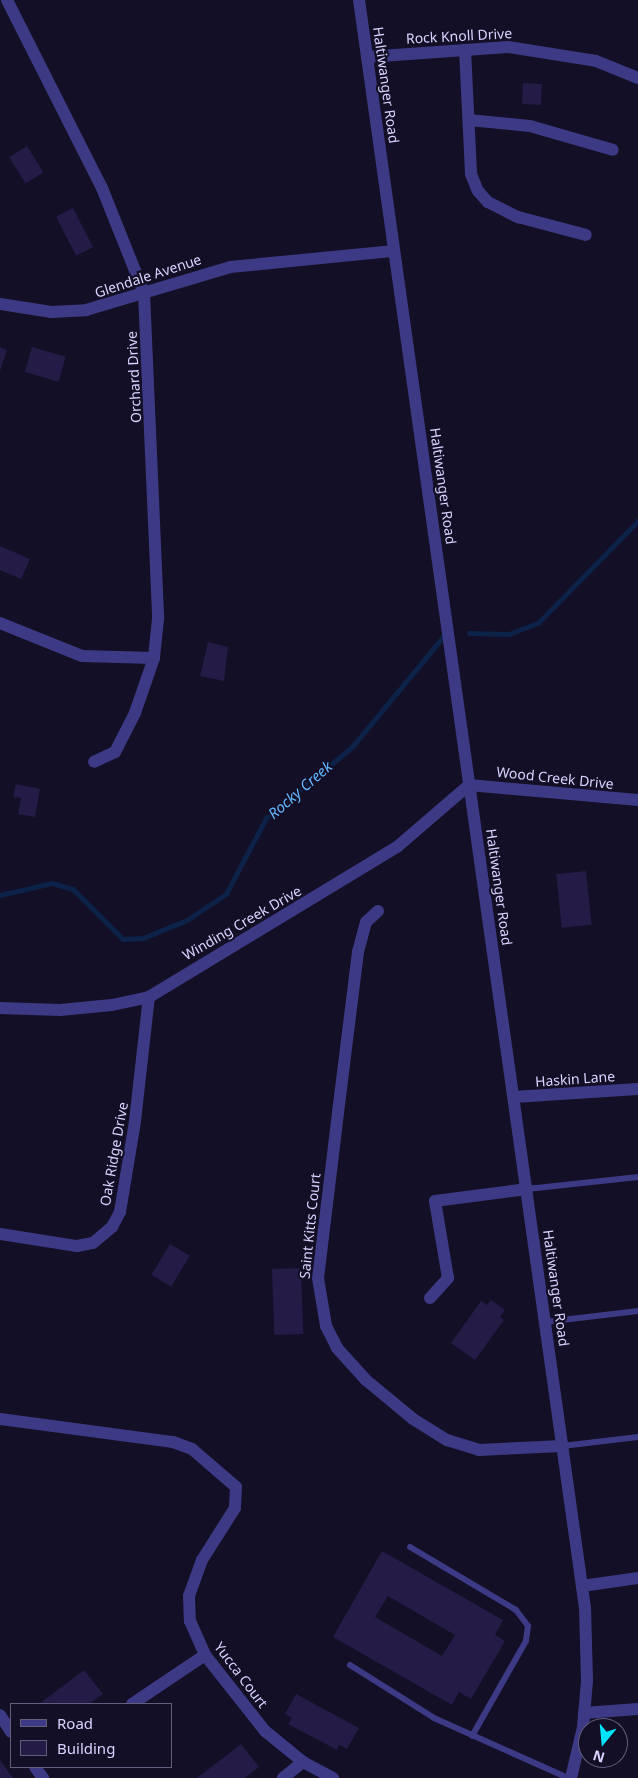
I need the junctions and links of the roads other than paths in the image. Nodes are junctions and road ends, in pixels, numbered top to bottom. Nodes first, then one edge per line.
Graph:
1 (6, 0) edge
2 (359, 0) edge
3 (465, 50) junction
4 (367, 57) junction
5 (638, 78) edge
6 (469, 120) junction
7 (613, 150) dead end
8 (586, 235) dead end
9 (394, 251) junction
10 (144, 293) junction
11 (0, 304) edge
12 (0, 623) edge
13 (154, 658) junction
14 (94, 762) dead end
15 (469, 785) junction
16 (638, 800) edge
17 (378, 911) dead end
18 (149, 997) junction
19 (0, 1008) edge
20 (638, 1090) edge
21 (514, 1097) junction
22 (638, 1177) edge
23 (527, 1188) junction
24 (0, 1234) edge
25 (430, 1298) dead end
26 (638, 1311) edge
27 (545, 1322) junction
28 (0, 1419) edge
29 (638, 1437) edge
30 (562, 1446) junction
31 (410, 1547) dead end
32 (638, 1578) edge
33 (582, 1586) junction
34 (205, 1655) junction
35 (350, 1665) dead end
36 (133, 1703) edge
37 (638, 1709) edge
38 (584, 1713) junction
39 (0, 1715) edge
40 (10, 1730) edge
41 (472, 1736) junction
42 (303, 1762) junction
43 (283, 1778) edge
44 (333, 1778) edge
45 (569, 1778) edge

1 - 10 street, Orchard Drive
2 - 4 street, Haltiwanger Road
3 - 4 street, Rock Knoll Drive
3 - 5 street, Rock Knoll Drive
3 - 6 street
4 - 9 street, Haltiwanger Road
6 - 7 street
6 - 8 street
9 - 10 street, Glendale Avenue
9 - 15 street, Haltiwanger Road
10 - 11 street, Glendale Avenue
10 - 13 street, Orchard Drive
12 - 13 street
13 - 14 street, Orchard Drive
15 - 16 street, Wood Creek Drive
15 - 18 street, Winding Creek Drive
15 - 21 street, Haltiwanger Road
17 - 30 street, Saint Kitts Court
18 - 19 street, Winding Creek Drive
18 - 24 street, Oak Ridge Drive
20 - 21 street, Haskin Lane
21 - 23 street, Haltiwanger Road
22 - 23 lane
23 - 25 street
23 - 27 street, Haltiwanger Road
26 - 27 lane
27 - 30 street, Haltiwanger Road
28 - 34 street, Yucca Court
29 - 30 lane
30 - 33 street, Haltiwanger Road
31 - 41 lane
32 - 33 street
33 - 38 street, Haltiwanger Road
34 - 36 street
34 - 42 street, Yucca Court
35 - 41 lane
37 - 38 street
38 - 45 street, Haltiwanger Road
39 - 40 street
41 - 45 lane
42 - 43 street
42 - 44 street, Yucca Court

